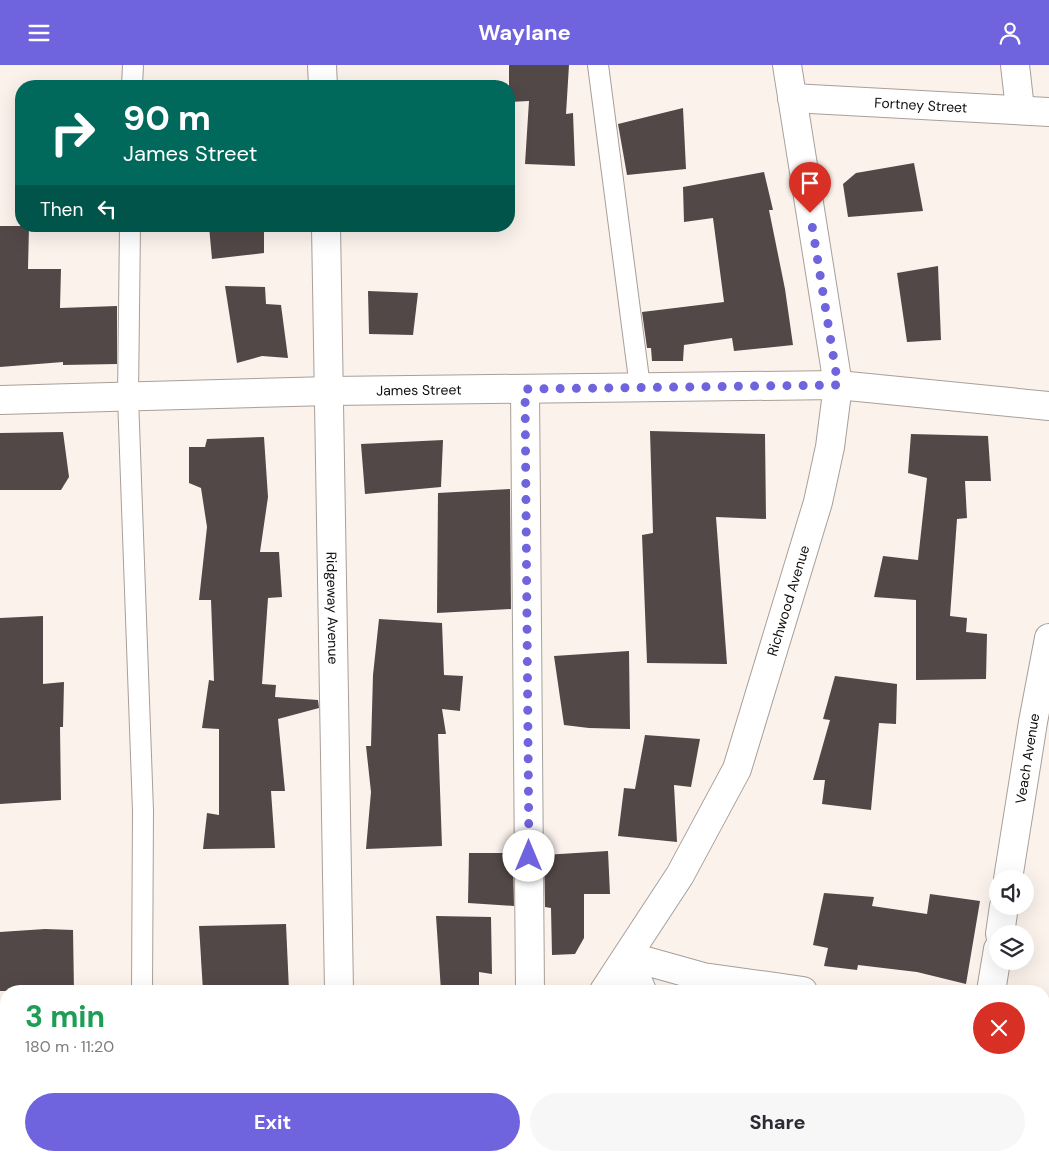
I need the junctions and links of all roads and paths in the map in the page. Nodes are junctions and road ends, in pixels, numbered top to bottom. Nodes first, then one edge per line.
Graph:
1 (133, 65) edge
2 (322, 65) edge
3 (598, 65) edge
4 (787, 65) edge
5 (1015, 65) edge
6 (132, 80) edge
7 (322, 80) edge
8 (792, 98) junction
9 (1020, 109) junction
10 (1049, 112) edge
11 (130, 232) edge
12 (326, 232) edge
13 (838, 385) junction
14 (640, 387) junction
15 (525, 389) junction
16 (330, 391) junction
17 (128, 397) junction
18 (0, 400) edge
19 (1049, 406) edge
20 (1049, 638) edge
21 (1009, 870) edge
22 (628, 956) junction
23 (994, 970) edge
24 (142, 985) edge
25 (339, 985) edge
26 (530, 985) edge
27 (608, 985) edge
28 (640, 985) edge
29 (760, 985) edge
30 (992, 985) edge

1 - 6 lane
2 - 7 street
3 - 14 lane
4 - 8 street, Richwood Avenue
5 - 9 street
8 - 9 street, Fortney Street
8 - 13 street, Richwood Avenue
9 - 10 street, Fortney Street
11 - 17 lane
12 - 16 street, Ridgeway Avenue
13 - 14 street, James Street
13 - 19 street
13 - 22 street, Richwood Avenue
14 - 15 street, James Street
15 - 16 street, James Street
15 - 26 street
16 - 17 street, James Street
16 - 25 street, Ridgeway Avenue
17 - 18 street, James Street
17 - 24 lane
20 - 21 street, Veach Avenue
22 - 27 street, Richwood Avenue
22 - 28 street
22 - 29 street
23 - 30 street

